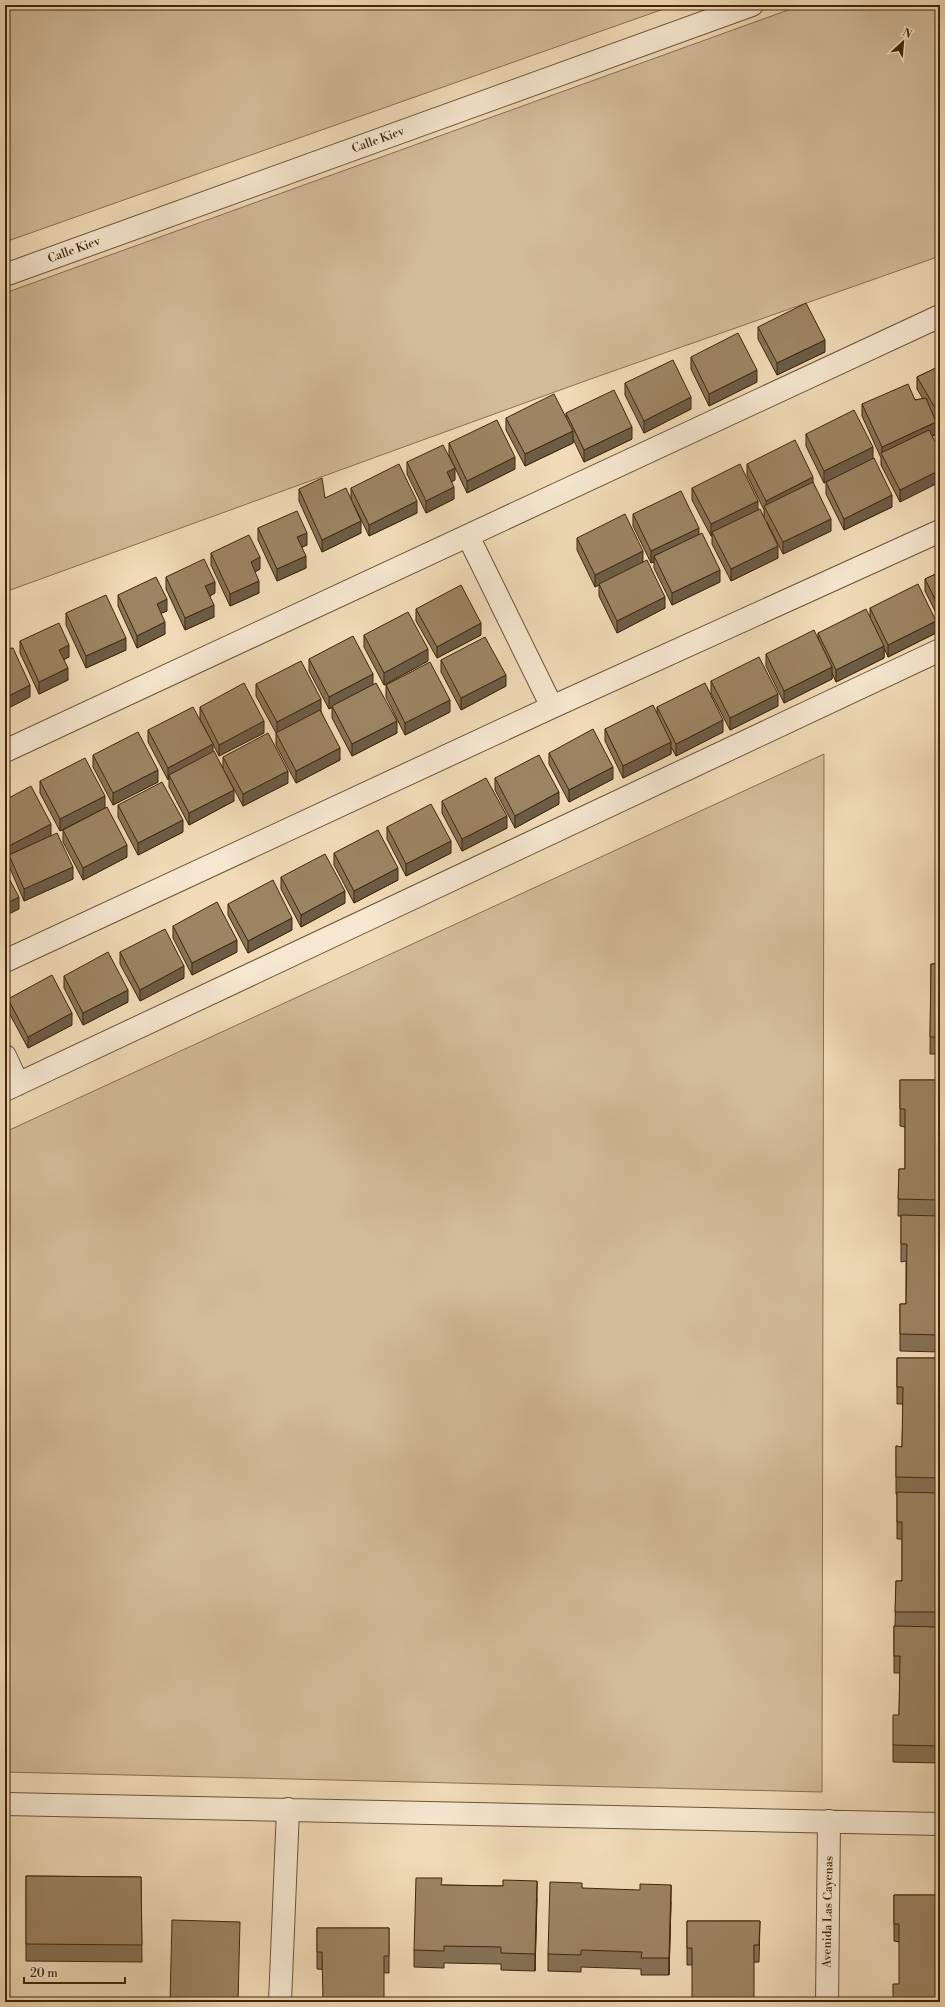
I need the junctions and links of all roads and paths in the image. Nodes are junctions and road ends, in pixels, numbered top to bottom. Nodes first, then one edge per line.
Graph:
1 (752, 5) edge
2 (5, 275) edge
3 (940, 316) edge
4 (940, 531) edge
5 (468, 536) junction
6 (940, 650) edge
7 (552, 707) junction
8 (5, 750) edge
9 (5, 961) edge
10 (5, 1056) edge
11 (12, 1087) edge
12 (5, 1804) edge
13 (288, 1810) junction
14 (829, 1821) junction
15 (940, 1824) edge
16 (280, 2002) edge
17 (827, 2002) edge

1 - 2 street, Calle Kiev
3 - 5 street
4 - 7 street
5 - 7 street
5 - 8 street
6 - 11 street
7 - 9 street
10 - 11 street
12 - 13 street
13 - 14 street
13 - 16 street
14 - 15 street
14 - 17 street, Avenida Las Cayenas

